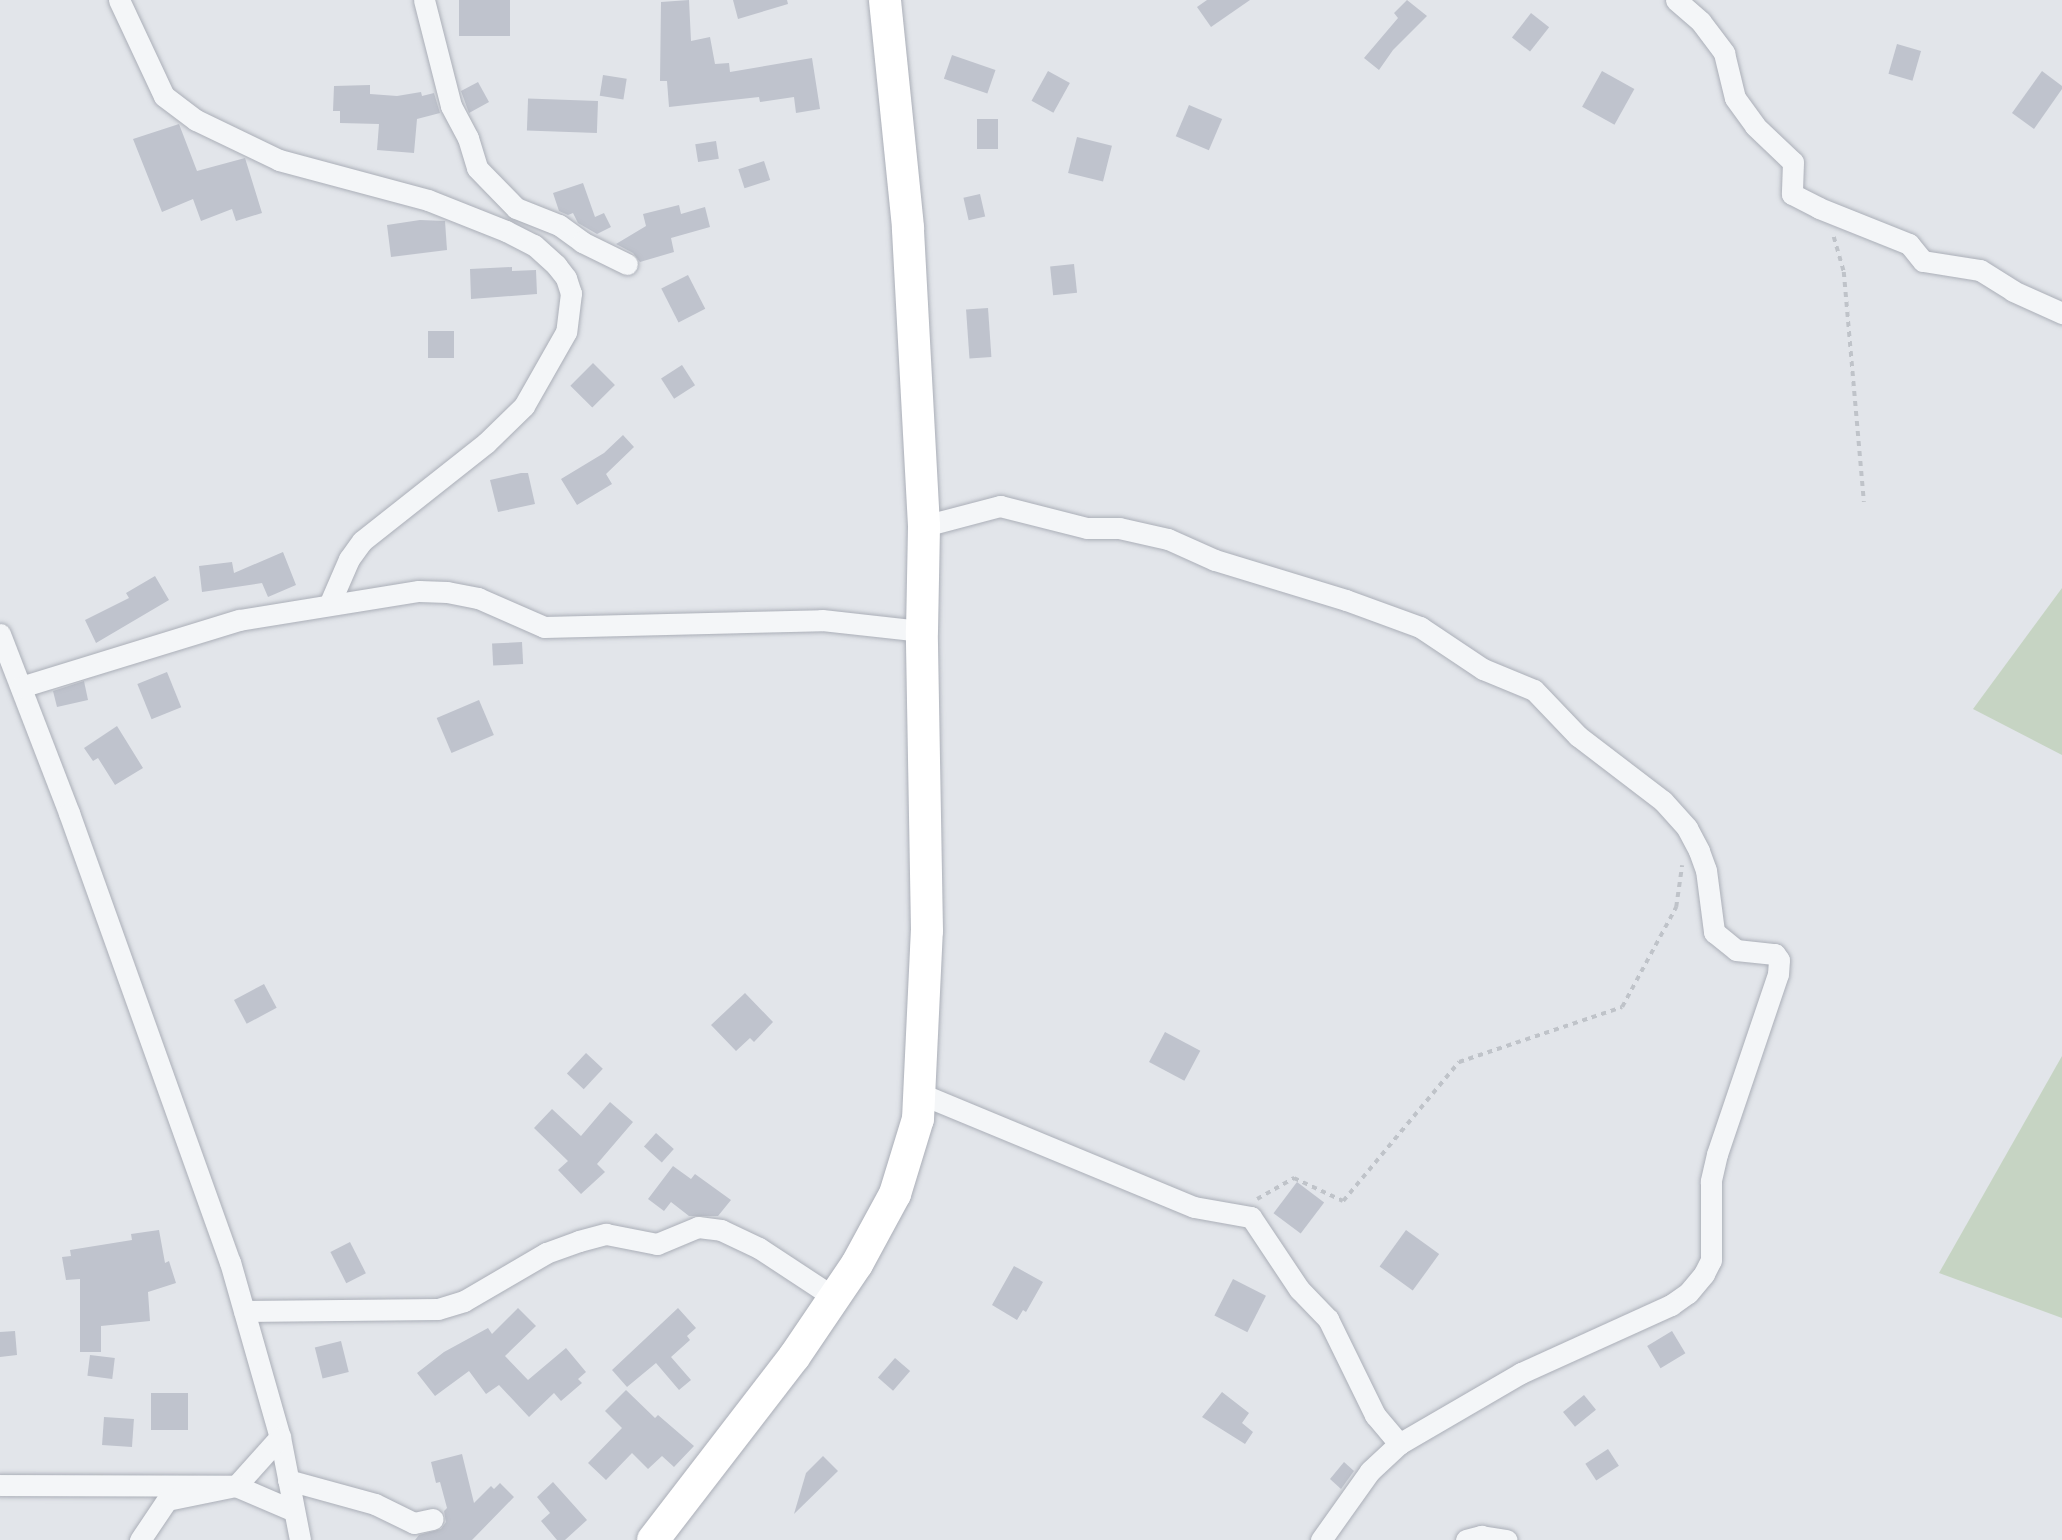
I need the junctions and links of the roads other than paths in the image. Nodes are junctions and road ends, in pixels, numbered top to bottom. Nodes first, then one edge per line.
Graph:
1 (119, 0) edge
2 (424, 0) edge
3 (885, 0) edge
4 (1676, 0) edge
5 (627, 264) dead end
6 (2062, 313) edge
7 (924, 526) junction
8 (328, 605) junction
9 (922, 631) junction
10 (0, 634) edge
11 (20, 687) junction
12 (921, 1094) junction
13 (835, 1298) junction
14 (244, 1311) junction
15 (280, 1437) junction
16 (1399, 1444) junction
17 (288, 1480) junction
18 (0, 1485) edge
19 (236, 1486) junction
20 (294, 1511) junction
21 (433, 1519) dead end
22 (139, 1540) edge
23 (300, 1540) edge
24 (653, 1540) edge
25 (1321, 1540) edge
26 (1466, 1540) edge
27 (1507, 1540) edge

1 - 8 street
2 - 5 street
3 - 7 street
4 - 6 street
7 - 9 street
7 - 16 street
8 - 9 street
8 - 11 street
9 - 12 street
10 - 11 street
11 - 14 street
12 - 13 street
12 - 16 street
13 - 14 street
13 - 24 street
14 - 15 street
15 - 17 street
15 - 19 street
16 - 25 street
17 - 20 street
17 - 21 street
18 - 19 street
19 - 20 street
19 - 22 street
20 - 23 street
26 - 27 street

